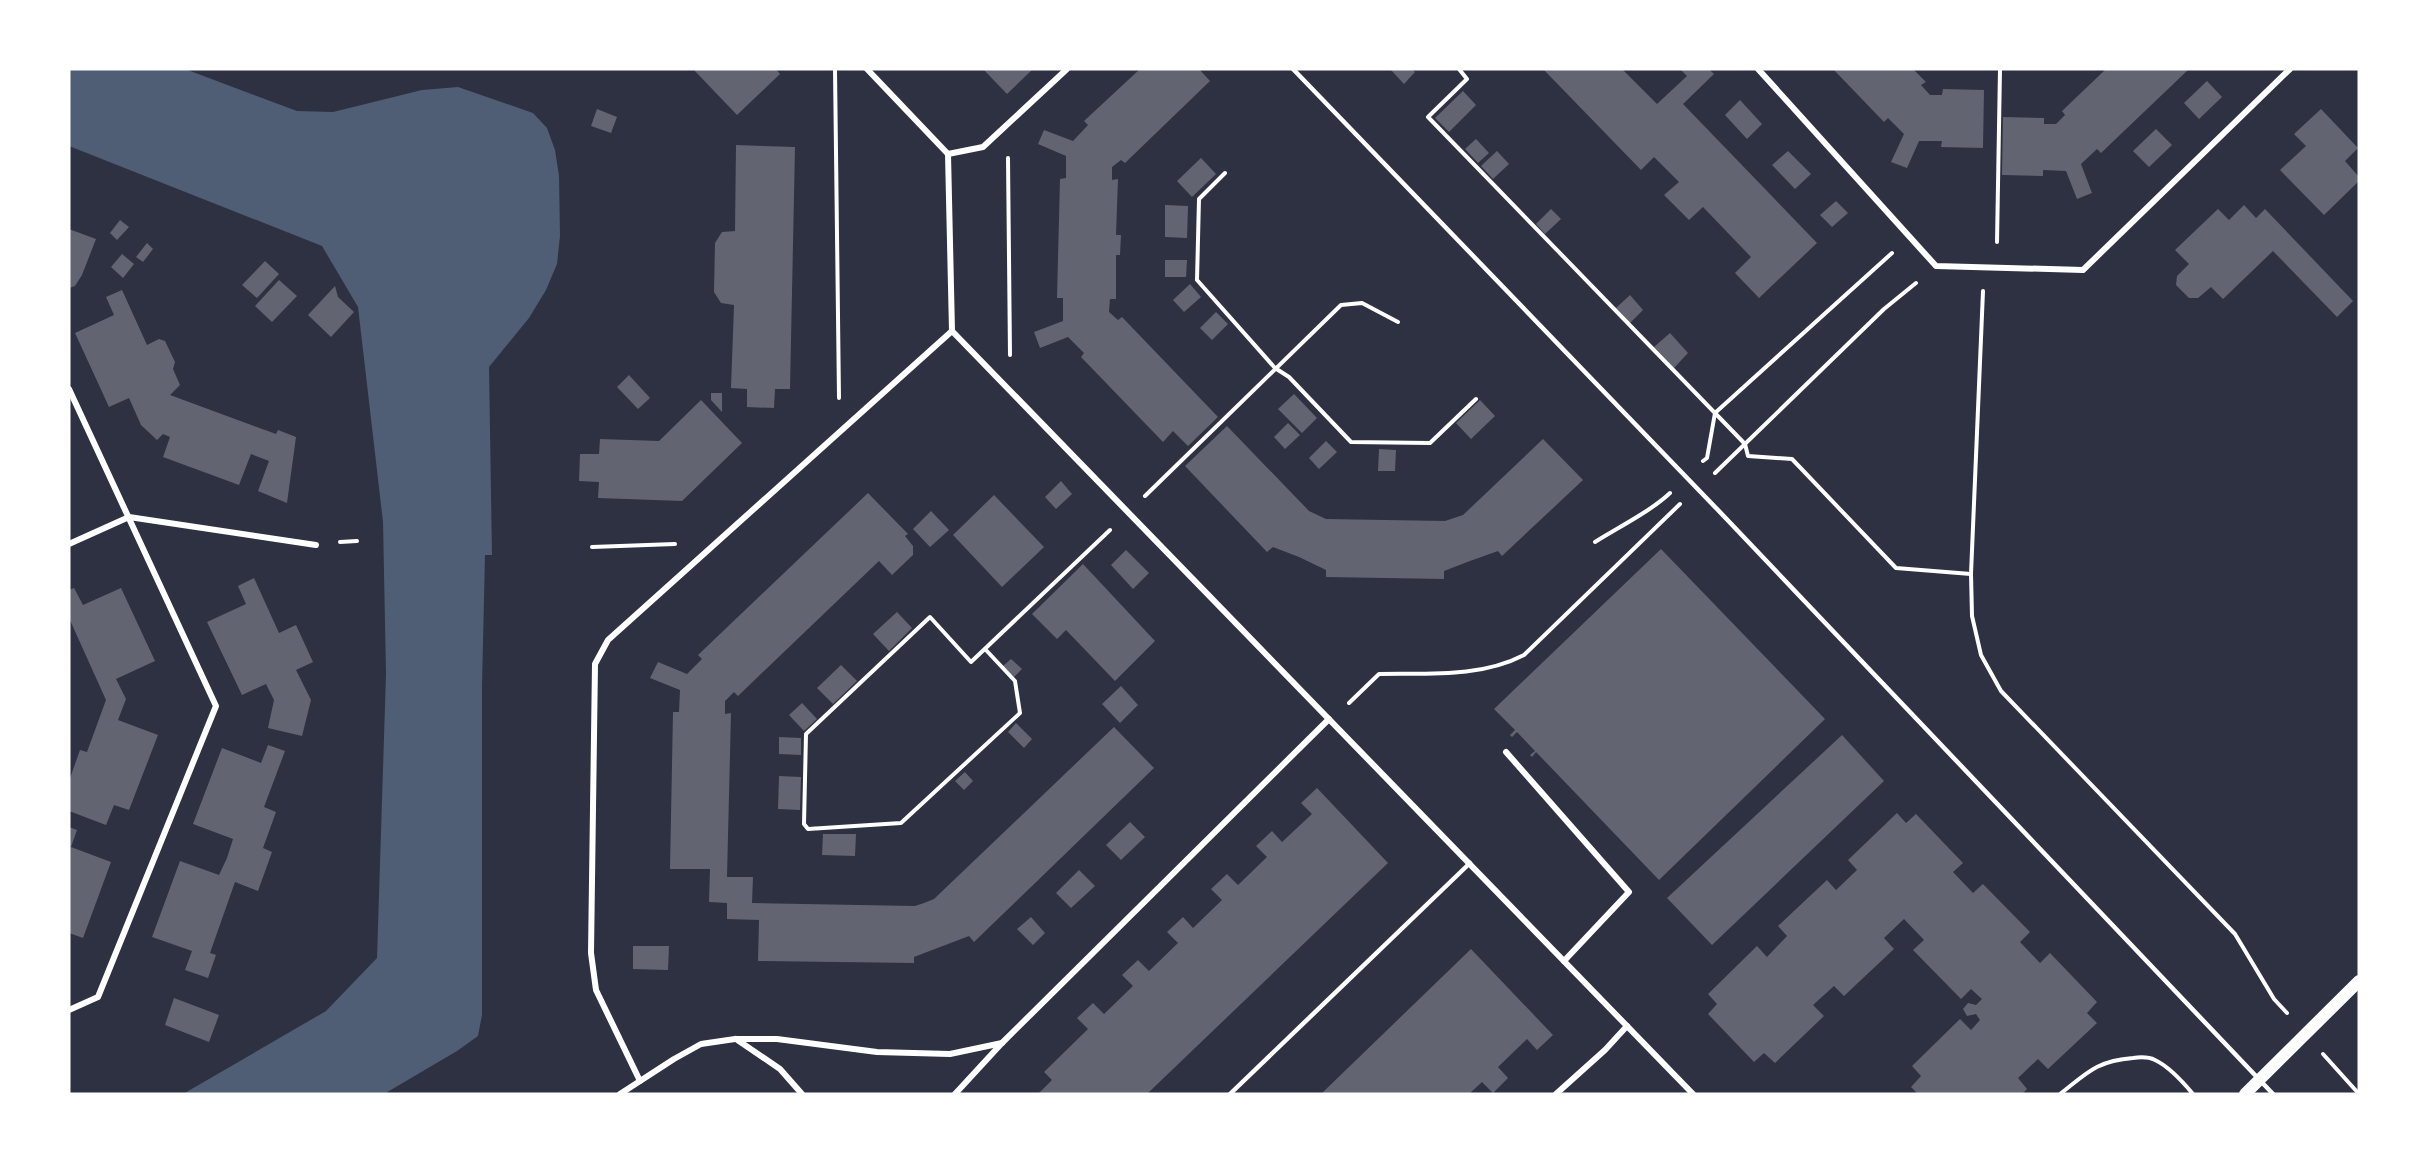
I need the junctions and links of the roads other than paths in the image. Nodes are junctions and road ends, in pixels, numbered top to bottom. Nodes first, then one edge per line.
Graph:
1 (867, 69) edge
2 (1067, 69) edge
3 (1293, 69) edge
4 (1758, 69) edge
5 (2290, 69) edge
6 (948, 154) junction
7 (952, 331) junction
8 (69, 388) edge
9 (129, 517) junction
10 (69, 544) edge
11 (316, 545) dead end
12 (1330, 720) junction
13 (1506, 752) dead end
14 (1470, 863) junction
15 (1564, 960) junction
16 (2359, 981) edge
17 (69, 1010) edge
18 (1627, 1026) junction
19 (735, 1038) junction
20 (1002, 1043) junction
21 (640, 1081) junction
22 (620, 1094) edge
23 (802, 1094) edge
24 (955, 1094) edge
25 (1230, 1094) edge
26 (1556, 1094) edge
27 (1693, 1094) edge
28 (2245, 1094) edge
29 (2273, 1094) edge

1 - 6 street
2 - 6 street
3 - 29 lane
4 - 5 street
6 - 7 street
7 - 12 street
7 - 21 street
8 - 9 street
9 - 10 street
9 - 11 street
9 - 17 street
12 - 14 street
12 - 20 street
13 - 15 street
14 - 15 street
14 - 25 lane
15 - 18 street
16 - 28 main road
18 - 26 street
18 - 27 street
19 - 20 street
19 - 21 street
19 - 23 street
20 - 24 street
21 - 22 street

